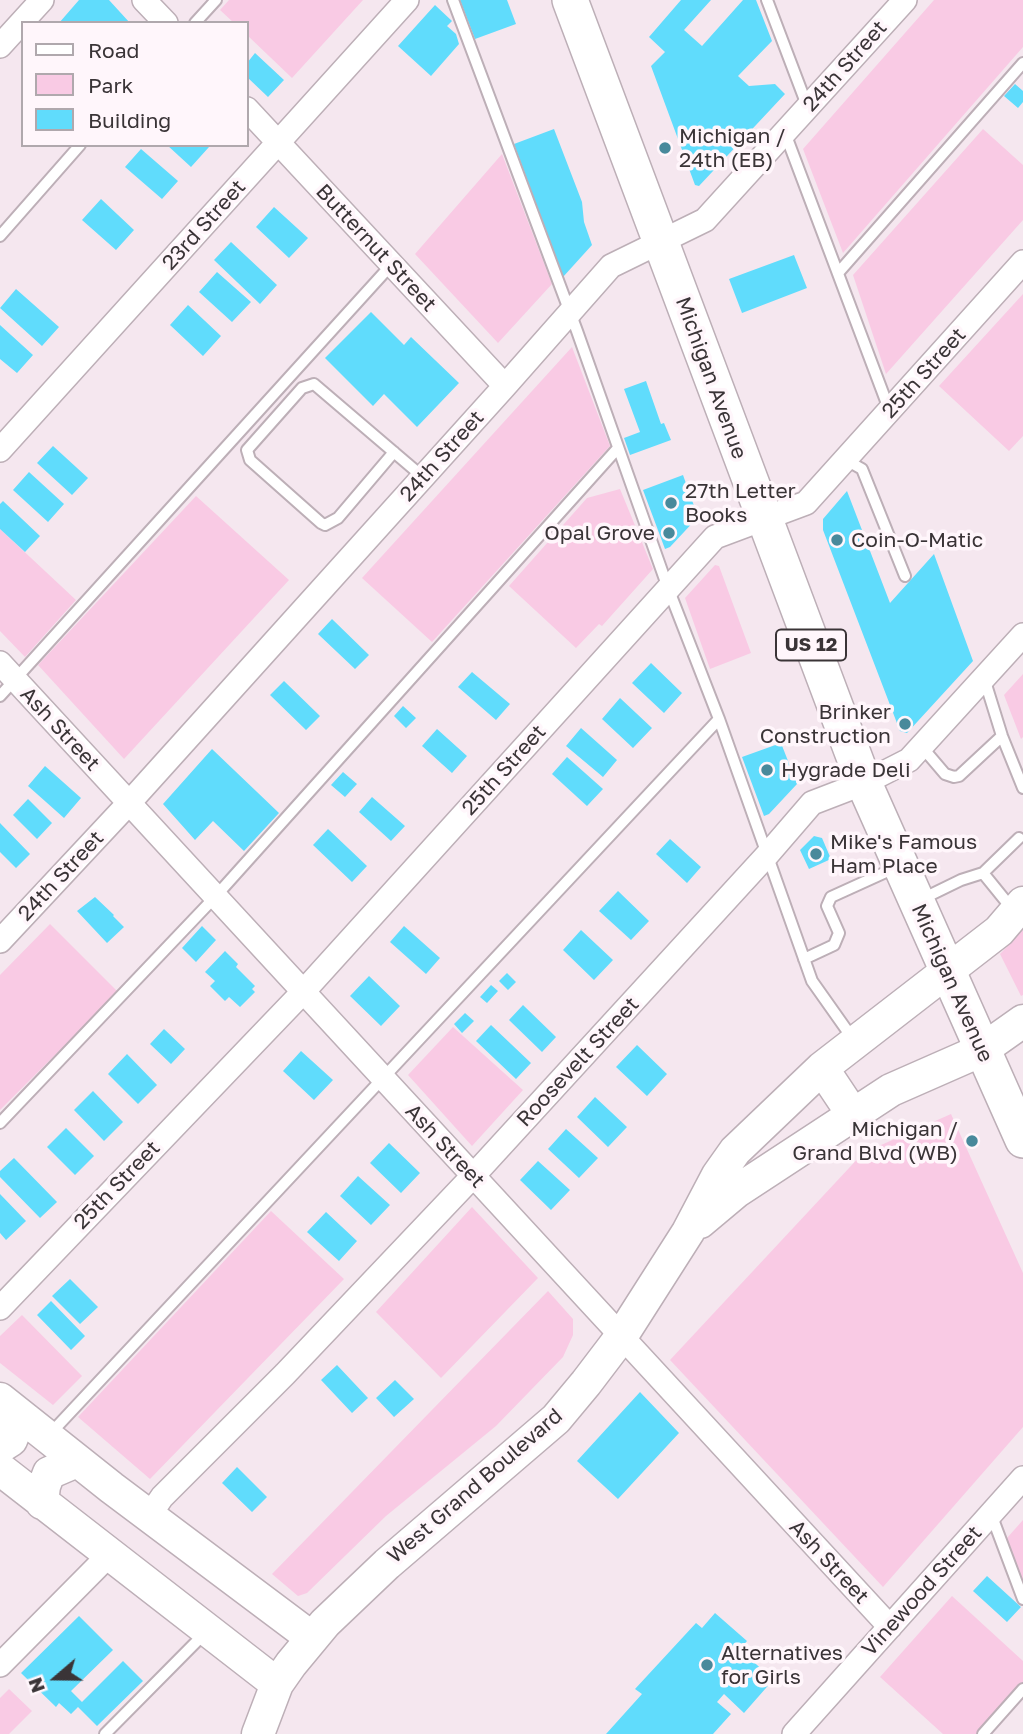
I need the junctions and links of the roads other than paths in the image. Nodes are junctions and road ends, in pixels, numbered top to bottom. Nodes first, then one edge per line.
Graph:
1 (42, 0) edge
2 (144, 0) edge
3 (216, 0) edge
4 (407, 0) edge
5 (453, 0) edge
6 (570, 0) edge
7 (767, 0) edge
8 (905, 0) edge
9 (23, 21) edge
10 (164, 21) edge
11 (197, 21) edge
12 (21, 23) edge
13 (0, 46) edge
14 (1023, 63) edge
15 (808, 108) junction
16 (248, 110) edge
17 (785, 133) junction
18 (278, 143) junction
19 (78, 147) edge
20 (0, 236) edge
21 (660, 242) junction
22 (1023, 262) edge
23 (392, 264) junction
24 (838, 273) junction
25 (570, 313) junction
26 (505, 386) junction
27 (890, 410) junction
28 (618, 448) junction
29 (0, 450) edge
30 (394, 452) junction
31 (846, 460) junction
32 (423, 477) junction
33 (763, 519) junction
34 (905, 576) dead end
35 (668, 587) junction
36 (1023, 635) edge
37 (984, 678) junction
38 (5, 680) edge
39 (719, 719) junction
40 (1002, 736) junction
41 (922, 747) junction
42 (864, 783) junction
43 (1023, 788) edge
44 (129, 803) junction
45 (1023, 825) edge
46 (1021, 840) edge
47 (768, 854) junction
48 (900, 866) junction
49 (983, 873) junction
50 (215, 897) junction
51 (917, 902) junction
52 (1019, 908) edge
53 (0, 941) edge
54 (804, 959) junction
55 (947, 971) junction
56 (303, 992) junction
57 (1023, 1021) edge
58 (855, 1041) junction
59 (982, 1050) junction
60 (822, 1068) junction
61 (383, 1079) junction
62 (854, 1116) junction
63 (0, 1123) edge
64 (1023, 1140) edge
65 (473, 1176) junction
66 (688, 1231) junction
67 (0, 1308) edge
68 (621, 1336) junction
69 (7, 1405) edge
70 (47, 1437) junction
71 (77, 1461) junction
72 (2, 1469) edge
73 (1023, 1478) edge
74 (42, 1503) junction
75 (991, 1514) junction
76 (149, 1516) junction
77 (109, 1555) junction
78 (1023, 1599) edge
79 (890, 1627) junction
80 (207, 1631) junction
81 (312, 1638) junction
82 (0, 1665) edge
83 (277, 1684) junction
84 (1023, 1689) edge
85 (104, 1734) edge
86 (258, 1734) edge
87 (794, 1734) edge
88 (984, 1734) edge

1 - 9 street
2 - 10 street
3 - 11 lane
4 - 18 street, 23rd Street
5 - 25 lane
6 - 21 main road, Michigan Avenue / US 12
7 - 15 lane
8 - 15 street, 24th Street
12 - 13 street
14 - 24 lane
15 - 17 street, 24th Street
16 - 18 street, Butternut Street
17 - 21 street, 24th Street
17 - 24 lane
18 - 23 street, Butternut Street
18 - 29 street, 23rd Street
19 - 20 lane
21 - 25 street, 24th Street
21 - 33 main road, Michigan Avenue / US 12
22 - 27 street, 25th Street
23 - 26 street, Butternut Street
23 - 38 lane
24 - 27 lane
25 - 26 street, 24th Street
25 - 28 lane
26 - 32 street, 24th Street
27 - 31 street, 25th Street
28 - 35 lane
28 - 50 lane
30 - 30 lane
30 - 32 lane
31 - 33 street, 25th Street
31 - 34 lane
32 - 44 street, 24th Street
33 - 35 street, 25th Street
33 - 42 main road, Michigan Avenue / US 12
35 - 39 lane
35 - 56 street, 25th Street
36 - 37 street, Roosevelt Street
37 - 40 lane
37 - 41 street, Roosevelt Street
38 - 44 street, Ash Street
39 - 47 lane
39 - 61 lane
40 - 41 lane
40 - 43 lane
41 - 42 street, Roosevelt Street
42 - 47 street, Roosevelt Street
42 - 48 main road, Michigan Avenue / US 12
44 - 50 street, Ash Street
44 - 53 street, 24th Street
45 - 46 lane
46 - 49 lane
47 - 54 lane
47 - 65 street, Roosevelt Street
48 - 51 main road, Michigan Avenue / US 12
48 - 54 lane
49 - 51 lane
49 - 52 lane
50 - 56 street, Ash Street
50 - 63 lane
51 - 55 main road, Michigan Avenue / US 12
52 - 55 main road, West Grand Boulevard
54 - 58 lane
55 - 58 main road, West Grand Boulevard
55 - 59 main road, Michigan Avenue / US 12
56 - 61 street, Ash Street
56 - 67 street, 25th Street
57 - 59 main road, West Grand Boulevard
58 - 60 main road, West Grand Boulevard
59 - 62 main road, West Grand Boulevard
59 - 64 main road, Michigan Avenue / US 12
60 - 62 main road
60 - 66 main road, West Grand Boulevard
61 - 65 street, Ash Street
61 - 70 lane
62 - 66 main road, West Grand Boulevard
65 - 68 street, Ash Street
65 - 76 street, Roosevelt Street
66 - 68 main road, West Grand Boulevard
68 - 79 street, Ash Street
68 - 81 main road, West Grand Boulevard
69 - 70 main road
69 - 72 main road
70 - 71 main road
71 - 74 main road
71 - 76 main road
72 - 74 main road
73 - 75 street, Vinewood Street
74 - 77 main road
75 - 78 lane
75 - 79 street, Vinewood Street
76 - 81 main road
77 - 80 main road
77 - 82 street
79 - 87 street, Vinewood Street
80 - 83 main road
80 - 85 lane
81 - 83 main road, West Grand Boulevard
83 - 86 main road, West Grand Boulevard
84 - 88 lane

